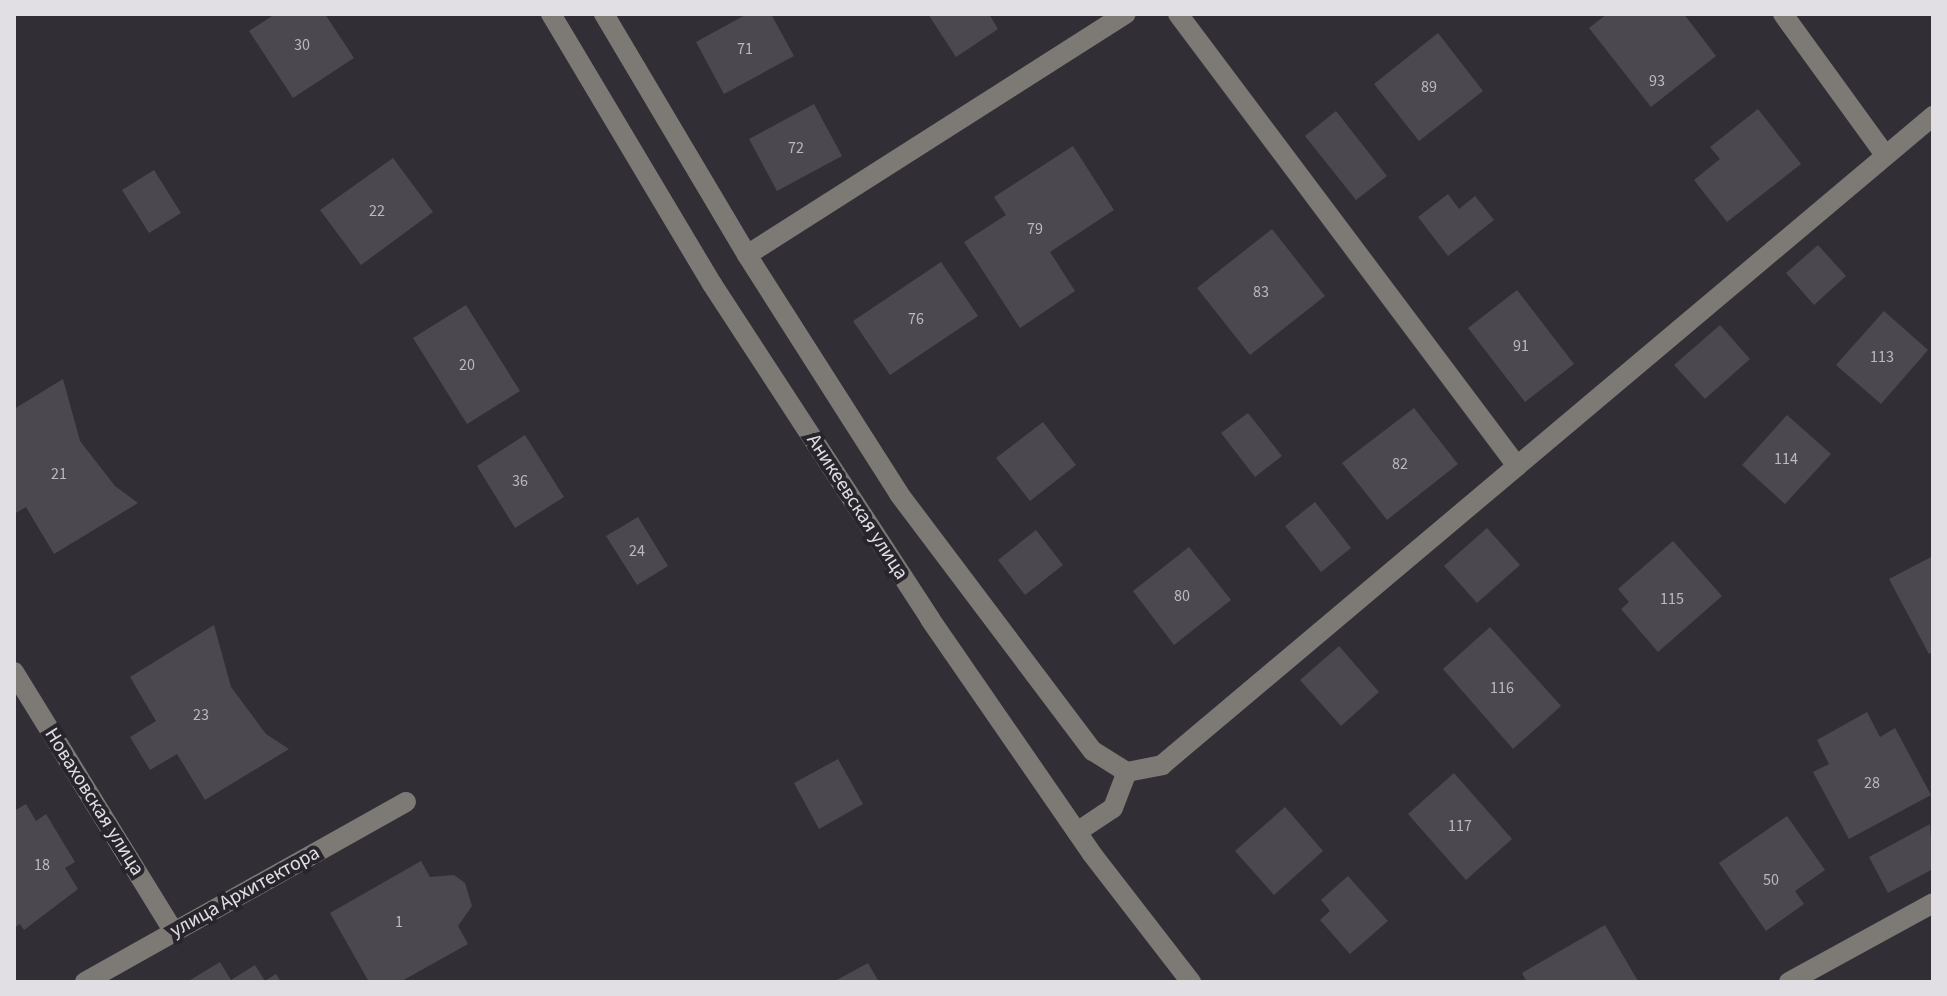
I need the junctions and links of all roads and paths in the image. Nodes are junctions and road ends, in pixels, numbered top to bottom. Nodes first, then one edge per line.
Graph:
1 (551, 14) edge
2 (604, 14) edge
3 (1126, 14) edge
4 (1178, 14) edge
5 (1783, 14) edge
6 (1933, 116) edge
7 (1885, 155) junction
8 (747, 255) junction
9 (1517, 466) junction
10 (14, 672) edge
11 (1127, 772) junction
12 (406, 802) dead end
13 (1077, 832) junction
14 (1933, 903) edge
15 (174, 932) junction
16 (85, 982) edge
17 (1191, 982) edge
18 (1789, 982) edge

1 - 13 street, Аникеевская улица
2 - 8 street
3 - 8 street
4 - 9 street
5 - 7 street
6 - 7 street
7 - 9 street
8 - 11 street
9 - 11 street
10 - 15 street, Новаховская улица
11 - 13 street
12 - 15 street, улица Архитектора
13 - 17 street, Аникеевская улица
14 - 18 street
15 - 16 street, улица Архитектора

